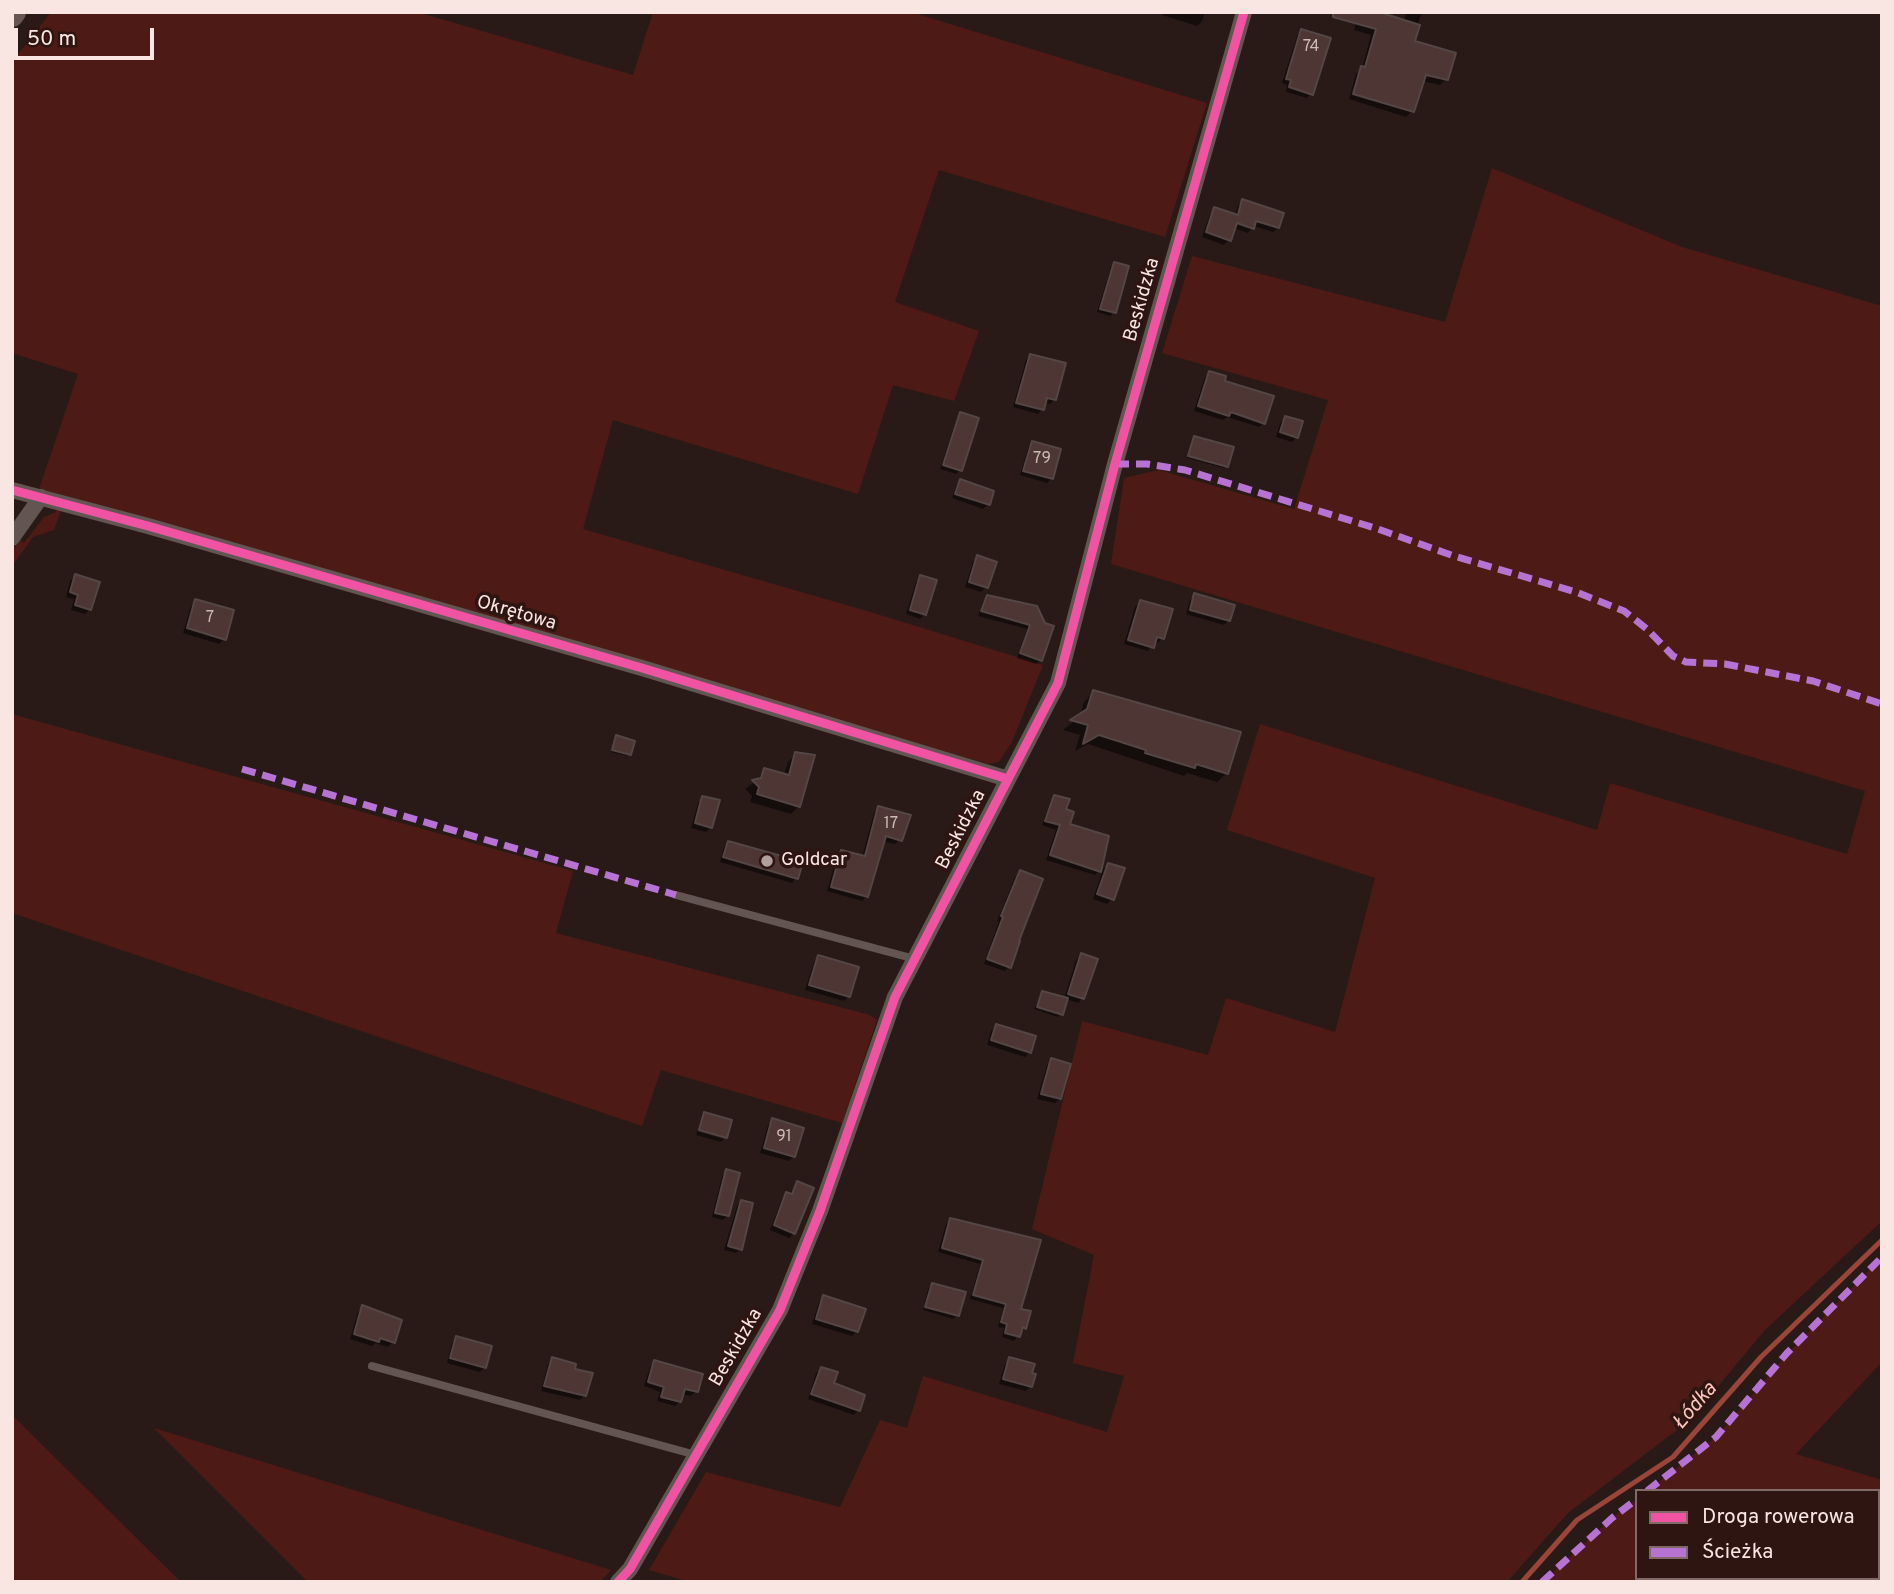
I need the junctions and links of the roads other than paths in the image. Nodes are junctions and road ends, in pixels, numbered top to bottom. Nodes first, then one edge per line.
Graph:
1 (1244, 12) edge
2 (12, 490) edge
3 (41, 497) junction
4 (12, 538) edge
5 (1008, 779) junction
6 (677, 895) dead end
7 (915, 959) junction
8 (372, 1366) dead end
9 (696, 1455) junction
10 (618, 1582) edge

1 - 5 street, Beskidzka
2 - 3 street, Okrętowa
3 - 4 street
3 - 5 street, Okrętowa
5 - 7 street, Beskidzka
6 - 7 lane
7 - 9 street, Beskidzka
8 - 9 lane
9 - 10 street, Beskidzka

